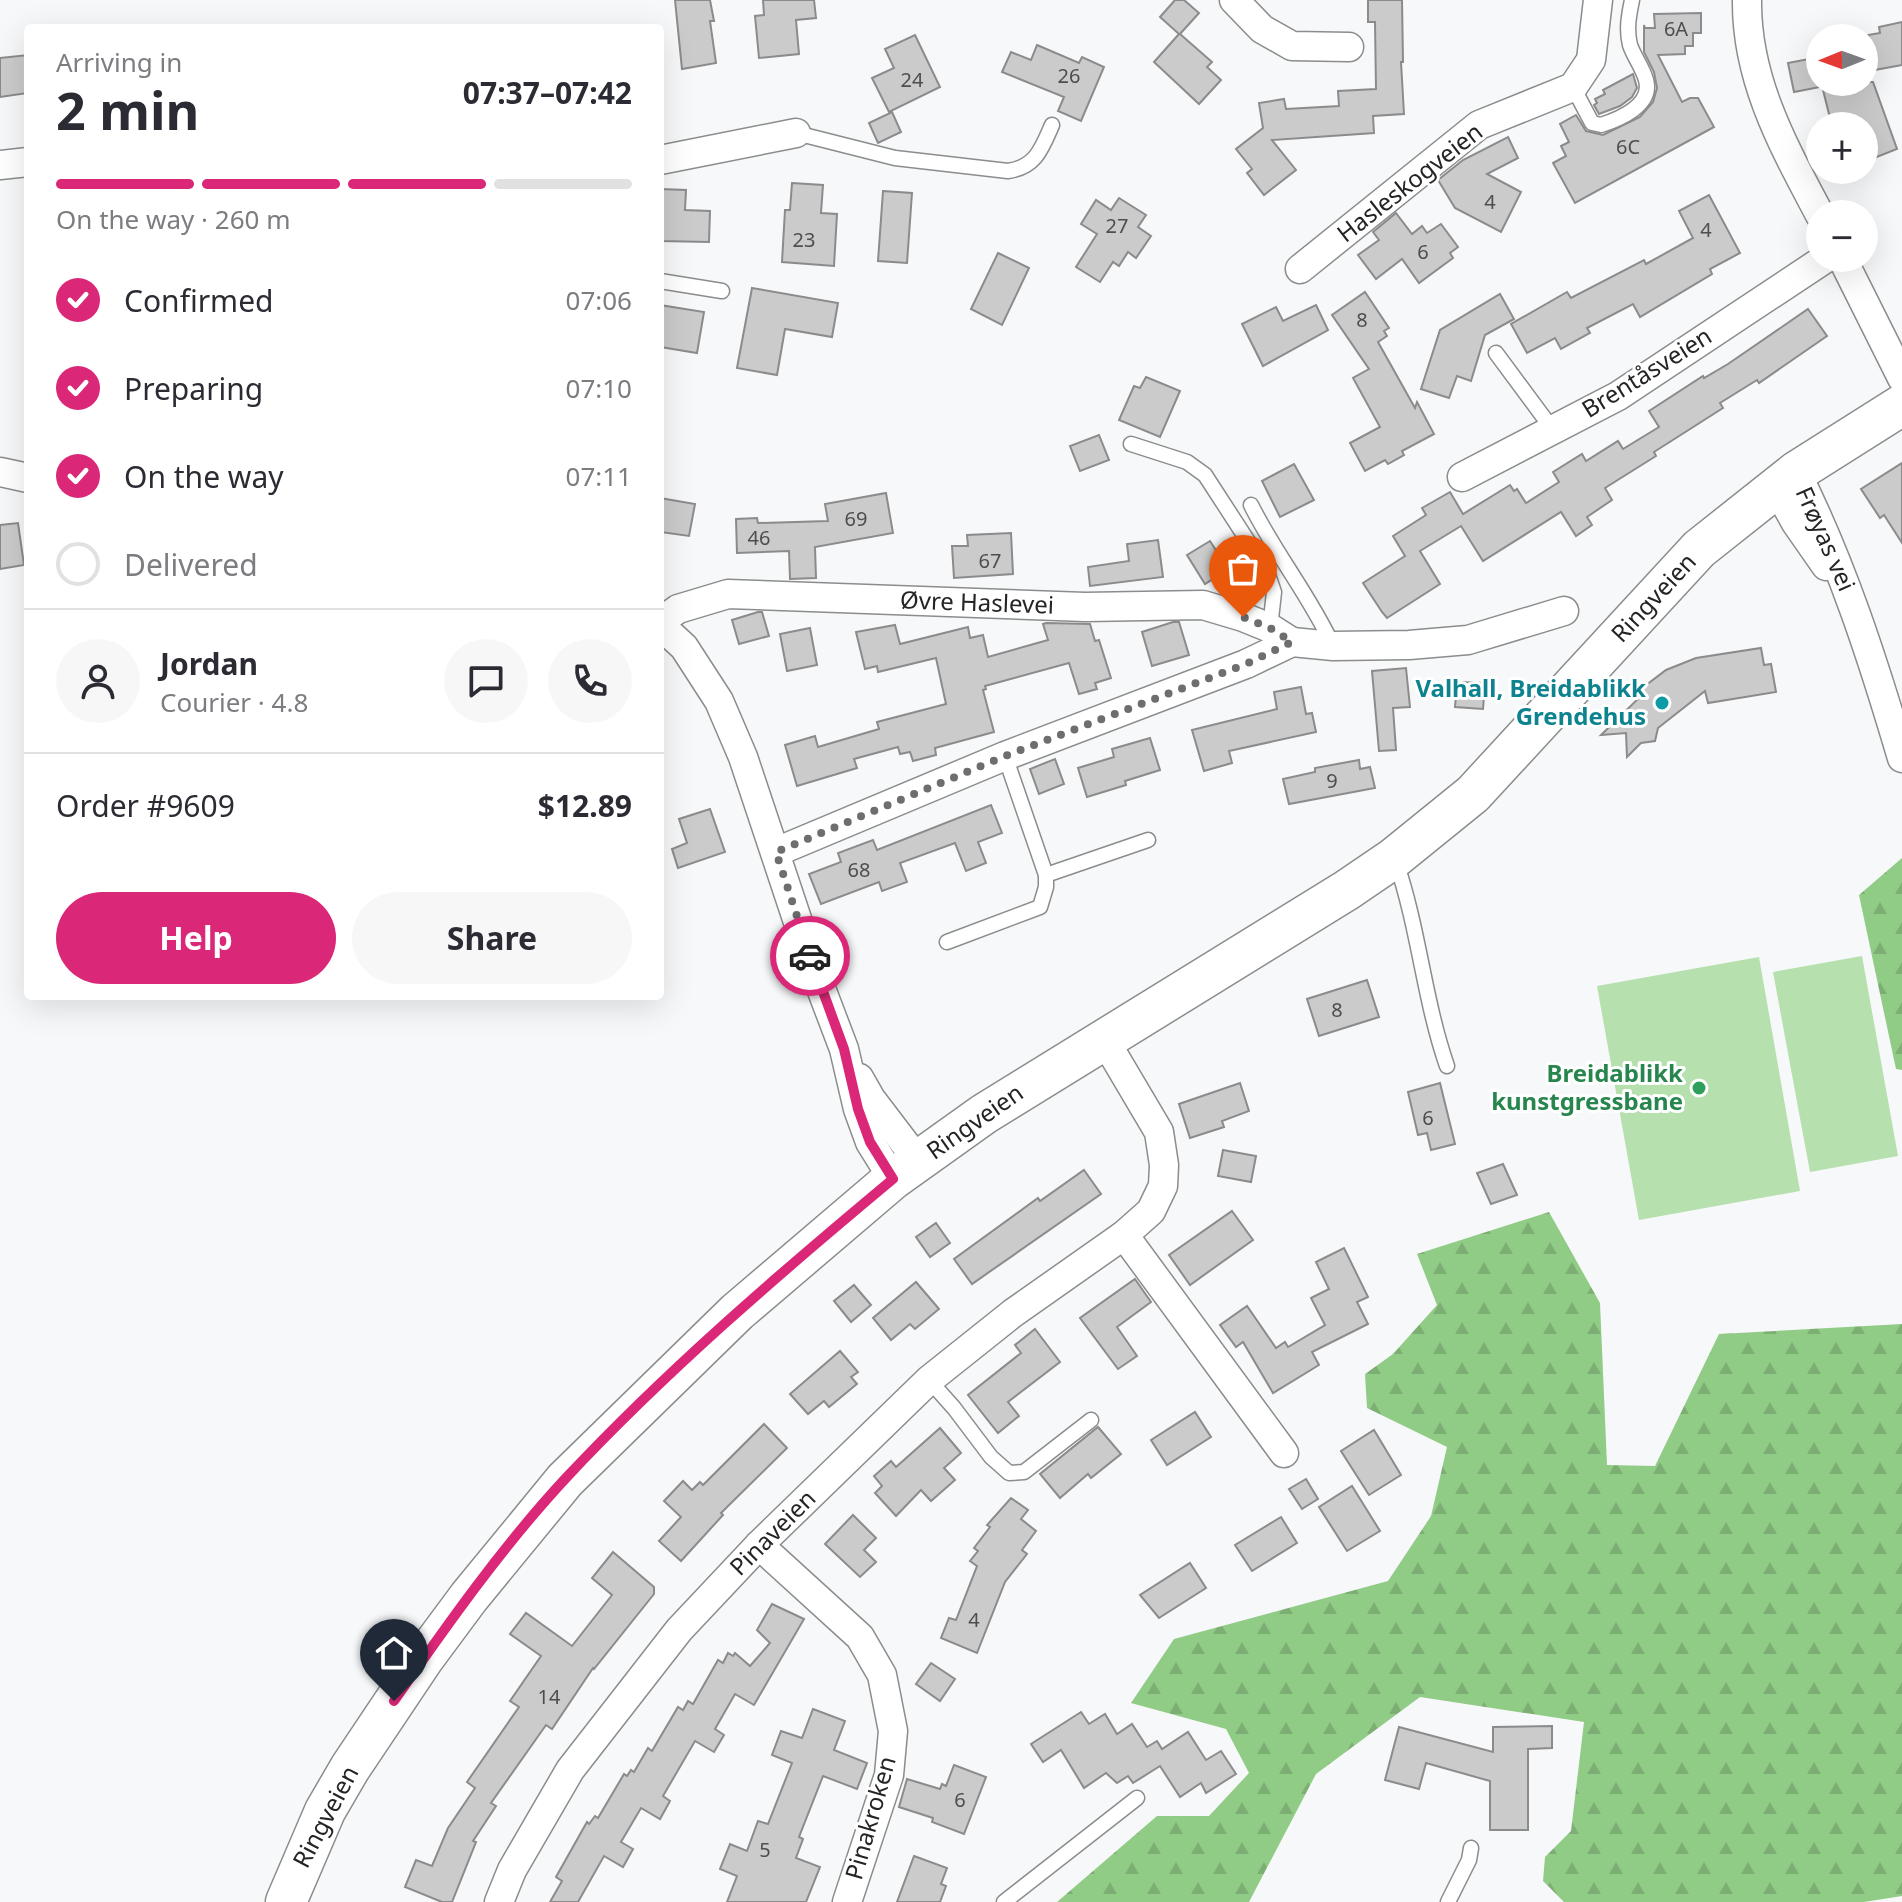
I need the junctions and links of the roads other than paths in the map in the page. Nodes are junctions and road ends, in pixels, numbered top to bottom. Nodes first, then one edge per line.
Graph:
1 (1234, 0) edge
2 (1598, 0) edge
3 (1632, 0) edge
4 (1747, 0) edge
5 (1349, 47) dead end
6 (1573, 87) junction
7 (1052, 125) dead end
8 (796, 133) joint
9 (664, 159) edge
10 (24, 162) edge
11 (0, 165) edge
12 (1812, 200) edge
13 (1300, 269) dead end
14 (1806, 271) edge
15 (1849, 272) edge
16 (664, 282) edge
17 (722, 291) dead end
18 (1496, 353) dead end
19 (1902, 378) edge
20 (1902, 405) edge
21 (1553, 430) junction
22 (1131, 444) dead end
23 (0, 472) edge
24 (24, 477) edge
25 (1462, 477) dead end
26 (1786, 480) junction
27 (1251, 505) dead end
28 (1564, 611) dead end
29 (664, 621) edge
30 (664, 628) edge
31 (1281, 635) junction
32 (1333, 646) junction
33 (1005, 756) junction
34 (1902, 758) edge
35 (1148, 840) dead end
36 (776, 852) junction
37 (1394, 858) junction
38 (1046, 875) junction
39 (947, 942) dead end
40 (1104, 1039) junction
41 (1447, 1066) dead end
42 (906, 1170) junction
43 (1124, 1235) junction
44 (929, 1380) junction
45 (1091, 1420) dead end
46 (1284, 1453) dead end
47 (759, 1545) junction
48 (1137, 1798) dead end
49 (1471, 1848) dead end
50 (286, 1902) edge
51 (499, 1902) edge
52 (847, 1902) edge
53 (1004, 1902) edge
54 (1448, 1902) edge

1 - 5 street
2 - 6 street
3 - 6 lane
4 - 12 street
6 - 13 street, Hasleskogveien
7 - 8 lane
8 - 9 street
10 - 11 street
14 - 21 street, Brentåsveien
15 - 19 street
16 - 17 lane
18 - 21 lane
20 - 26 main road, Ringveien
21 - 25 street, Brentåsveien
22 - 31 lane
23 - 24 street
26 - 34 street, Frøyas vei
26 - 37 main road, Ringveien
27 - 32 lane
28 - 32 street, Øvre Haslevei
29 - 31 street, Øvre Haslevei
30 - 36 street
31 - 32 street, Øvre Haslevei
31 - 33 street
33 - 36 street
33 - 38 lane
35 - 38 lane
36 - 42 street
37 - 40 main road, Ringveien
37 - 41 lane
38 - 39 lane
40 - 42 main road, Ringveien
40 - 43 street, Pinaveien
42 - 50 main road, Ringveien
43 - 44 street, Pinaveien
43 - 46 street
44 - 45 lane
44 - 47 street, Pinaveien
47 - 51 street, Pinaveien
47 - 52 street, Pinakroken
48 - 53 lane
49 - 54 lane

